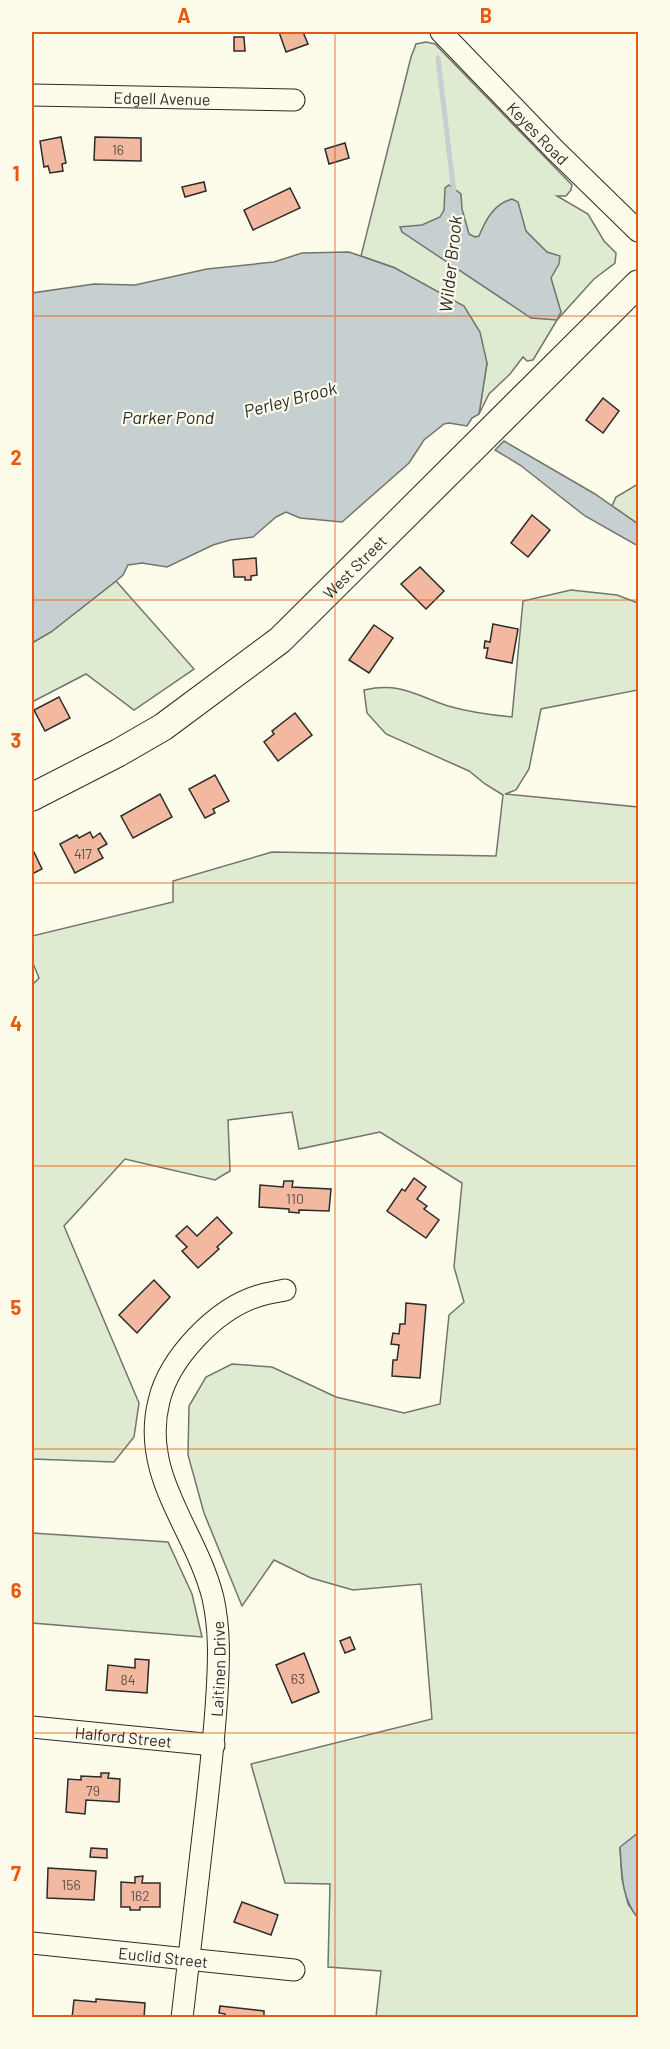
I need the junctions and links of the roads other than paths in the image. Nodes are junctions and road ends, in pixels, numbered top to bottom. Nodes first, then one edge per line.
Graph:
1 (441, 32) edge
2 (32, 95) edge
3 (294, 100) dead end
4 (639, 231) edge
5 (639, 284) edge
6 (32, 797) edge
7 (285, 1290) dead end
8 (32, 1727) edge
9 (214, 1745) junction
10 (32, 1943) edge
11 (189, 1959) junction
12 (294, 1970) dead end
13 (182, 2018) edge

1 - 4 street, Keyes Road
2 - 3 street, Edgell Avenue
5 - 6 main road, West Street
7 - 9 street, Laitinen Drive
8 - 9 street, Halford Street
9 - 11 street, Laitinen Drive
10 - 11 street, Euclid Street
11 - 12 street, Euclid Street
11 - 13 street, Laitinen Drive

